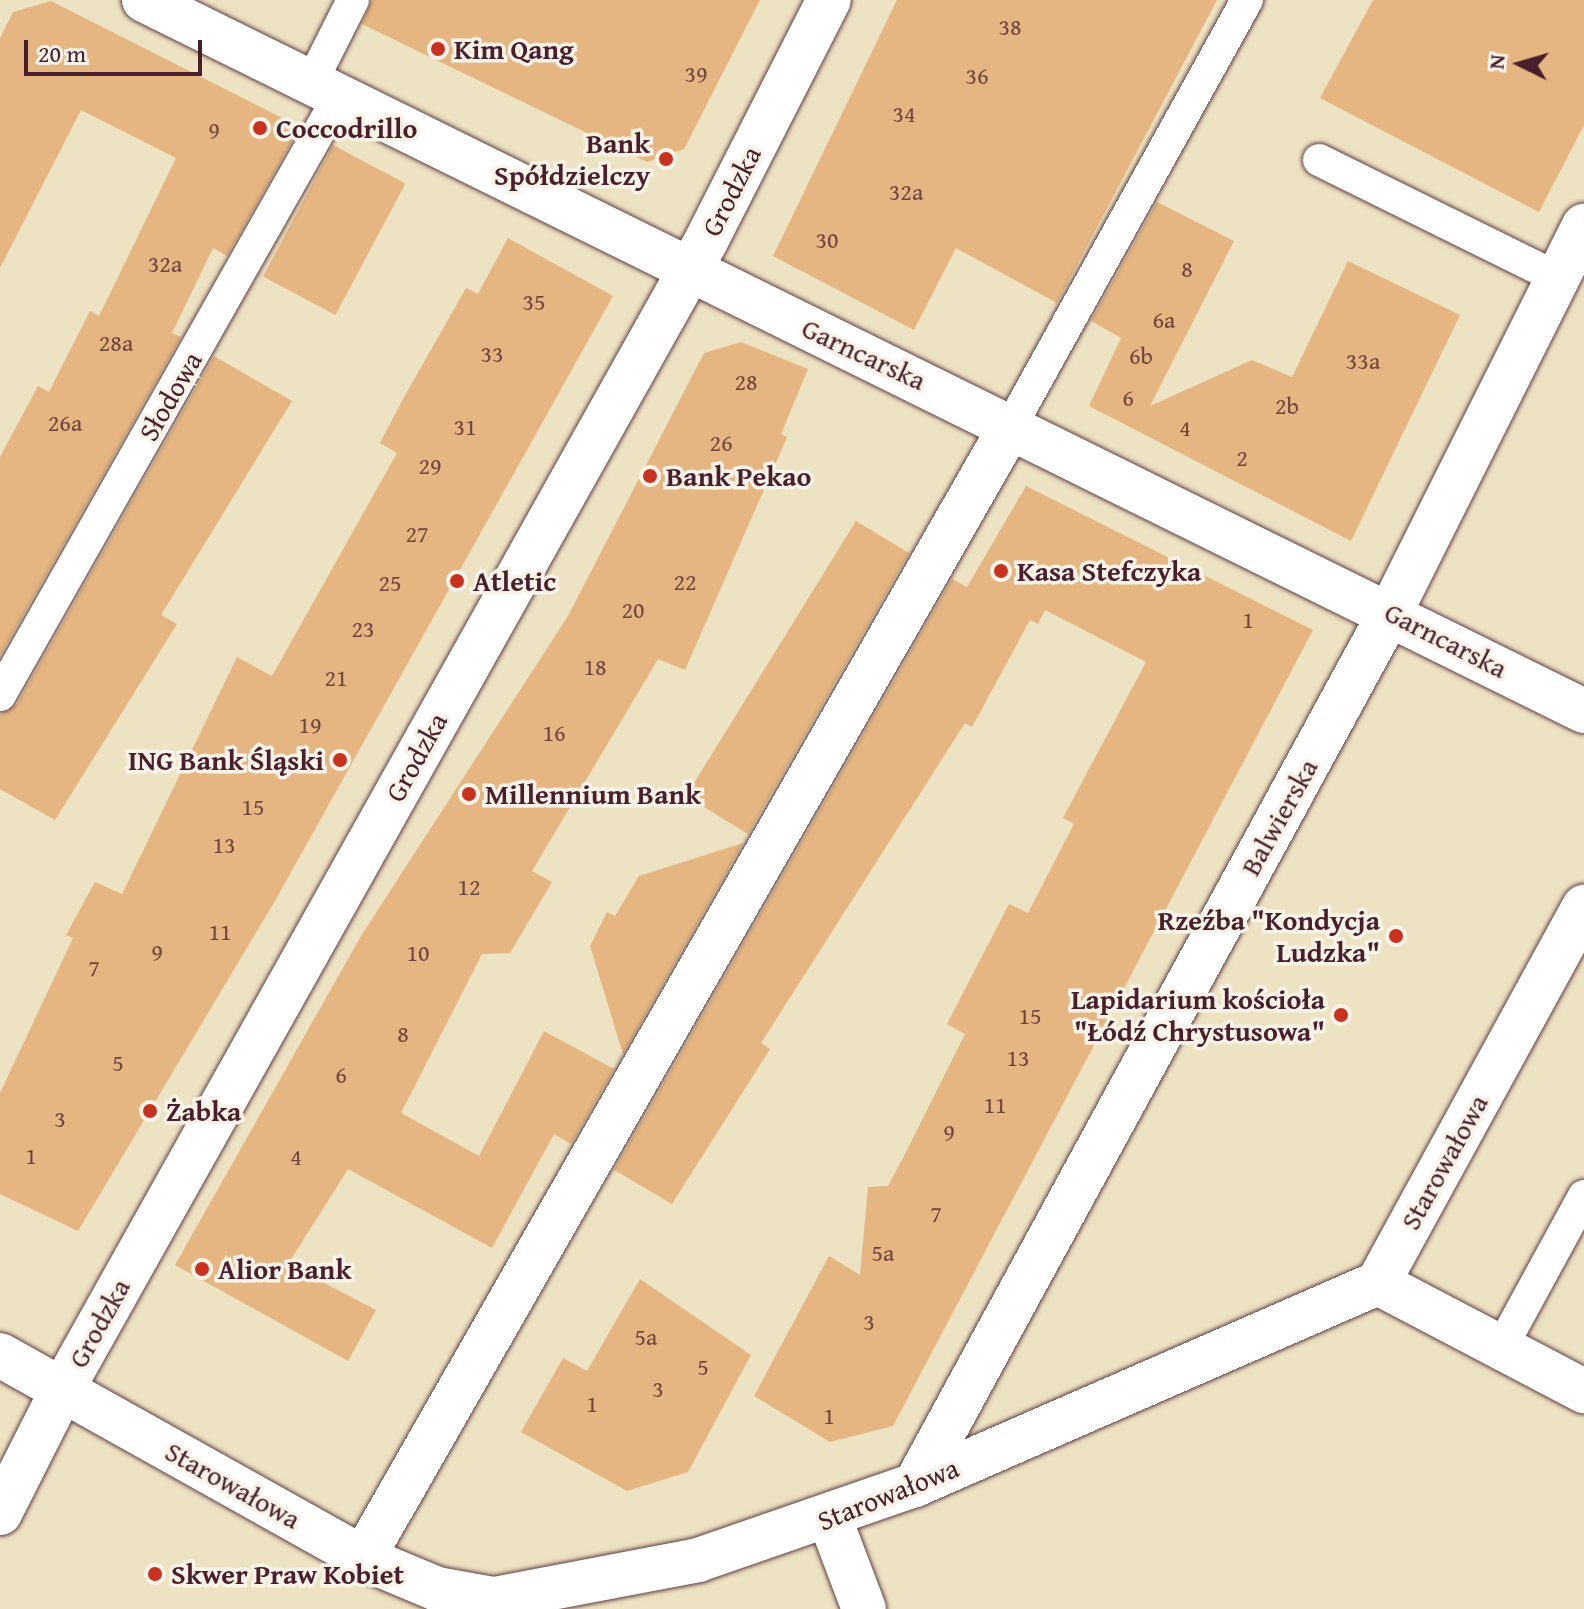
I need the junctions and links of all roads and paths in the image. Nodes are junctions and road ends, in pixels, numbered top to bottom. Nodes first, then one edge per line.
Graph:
1 (144, 0) edge
2 (353, 0) edge
3 (829, 0) edge
4 (1247, 0) edge
5 (325, 90) junction
6 (1319, 160) dead end
7 (1584, 226) edge
8 (688, 270) junction
9 (1558, 278) junction
10 (1012, 424) junction
11 (1391, 611) junction
12 (0, 695) edge
13 (1584, 711) edge
14 (1584, 907) edge
15 (1584, 1196) edge
16 (1378, 1283) junction
17 (1501, 1348) junction
18 (0, 1355) edge
19 (62, 1390) junction
20 (1584, 1391) edge
21 (915, 1485) junction
22 (0, 1513) edge
23 (830, 1519) junction
24 (363, 1558) junction
25 (864, 1609) edge

1 - 5 street, Garncarska
2 - 5 lane, Słodowa
3 - 8 street, Grodzka
4 - 10 lane
5 - 8 street, Garncarska
5 - 12 lane, Słodowa
6 - 9 lane
7 - 9 street, Balwierska
8 - 10 street, Garncarska
8 - 19 street, Grodzka
9 - 11 street, Balwierska
10 - 11 street, Garncarska
10 - 24 street
11 - 13 street, Garncarska
11 - 21 street, Balwierska
14 - 16 street, Starowałowa
15 - 17 lane
16 - 17 street
16 - 21 street, Starowałowa
17 - 20 street
18 - 19 street, Starowałowa
19 - 22 street, Grodzka
19 - 24 street, Starowałowa
21 - 23 street, Starowałowa
23 - 24 street, Starowałowa
23 - 25 street

